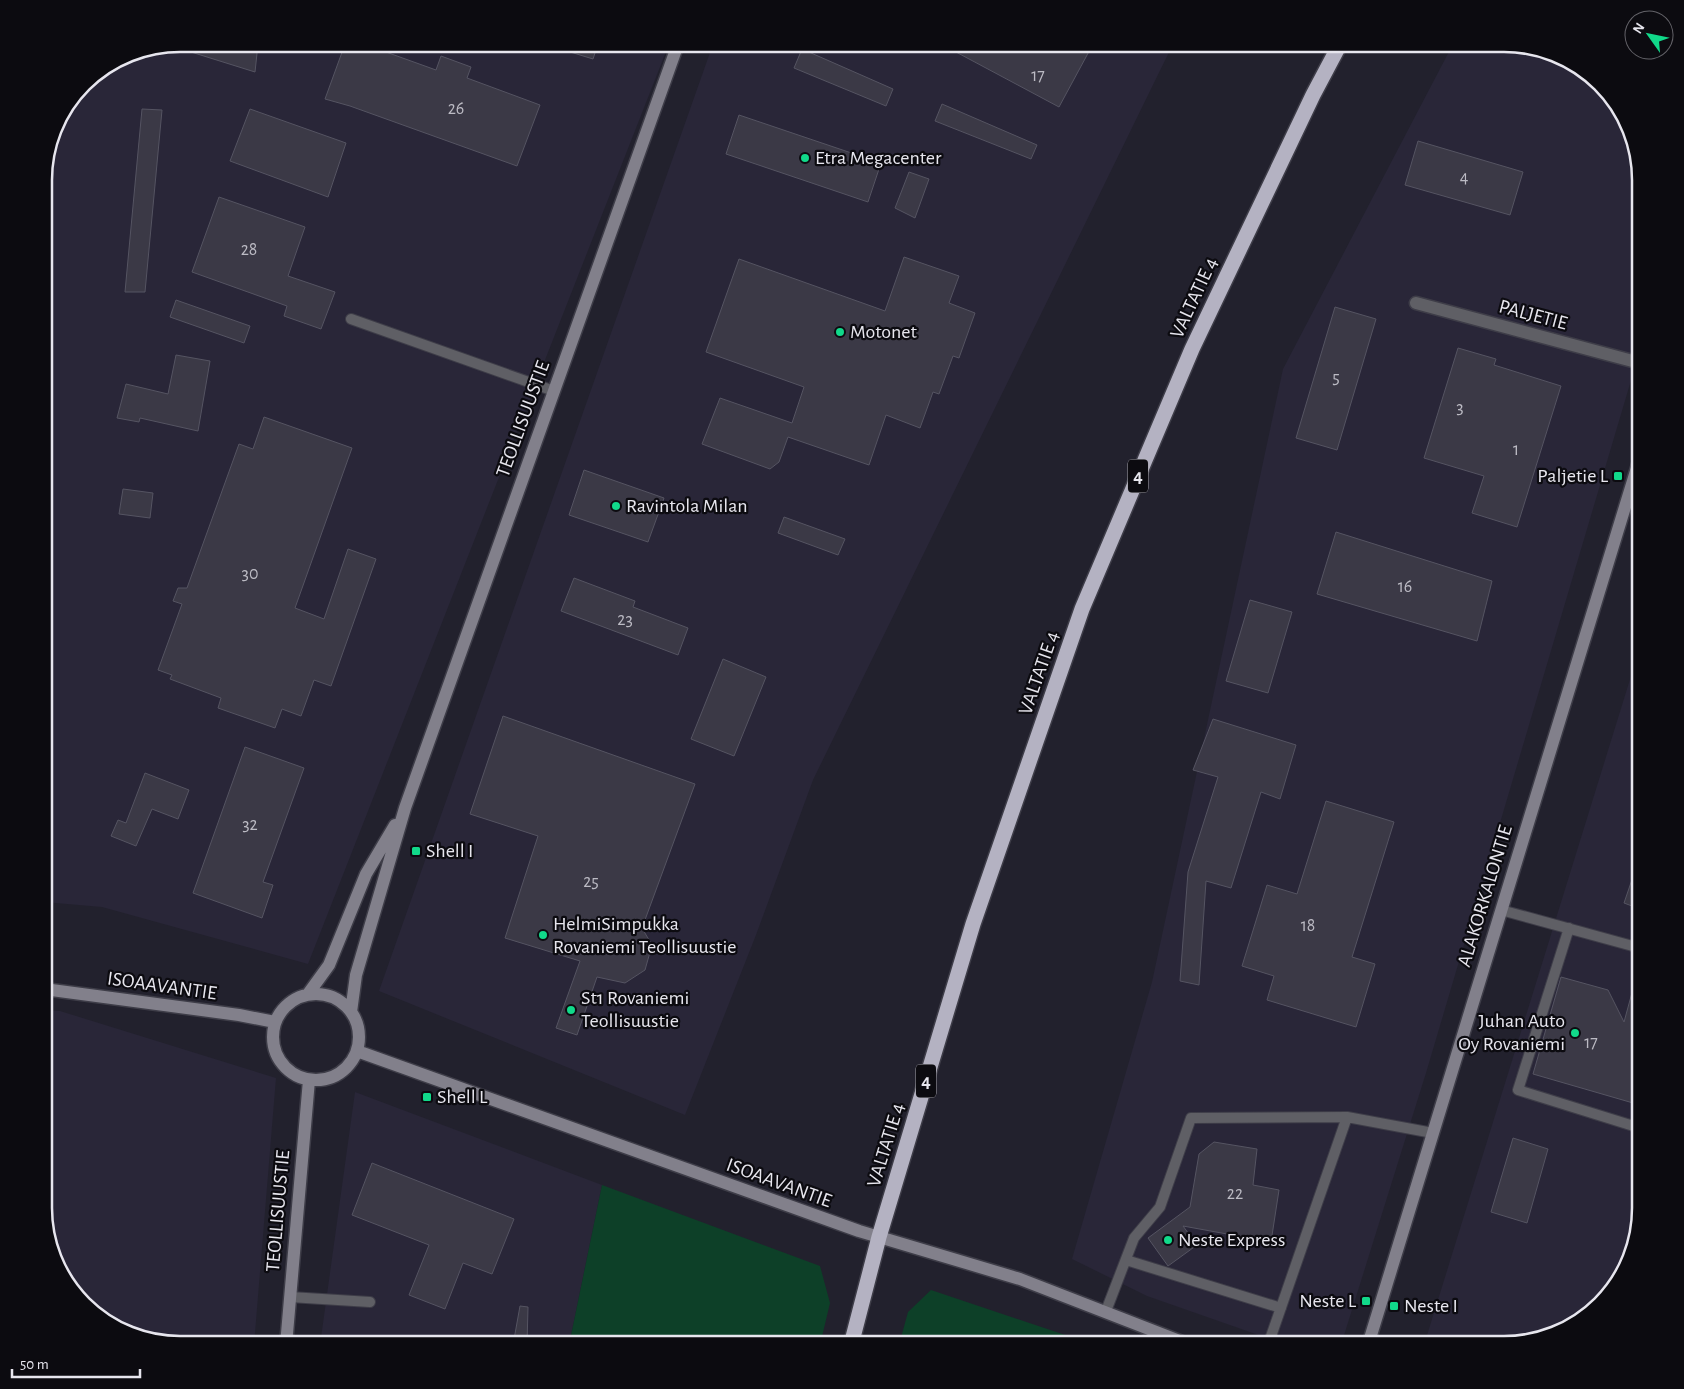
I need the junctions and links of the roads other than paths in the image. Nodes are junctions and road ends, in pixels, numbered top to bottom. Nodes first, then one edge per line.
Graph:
1 (675, 53) edge
2 (1335, 53) edge
3 (1416, 303) dead end
4 (351, 319) dead end
5 (1632, 361) edge
6 (554, 391) junction
7 (1632, 484) edge
8 (405, 808) junction
9 (1501, 910) junction
10 (1569, 928) junction
11 (1632, 946) edge
12 (53, 990) edge
13 (308, 994) junction
14 (352, 1012) junction
15 (275, 1022) junction
16 (357, 1051) junction
17 (309, 1080) junction
18 (1347, 1117) junction
19 (1632, 1126) edge
20 (1433, 1133) junction
21 (879, 1237) junction
22 (1126, 1260) junction
23 (290, 1297) junction
24 (370, 1302) dead end
25 (1281, 1308) junction
26 (1106, 1311) junction
27 (287, 1336) edge
28 (854, 1336) edge
29 (1168, 1336) edge
30 (1271, 1336) edge
31 (1371, 1336) edge

1 - 6 street, TEOLLISUUSTIE
2 - 21 highway, VALTATIE 4 / 4
3 - 5 street, PALJETIE
4 - 6 lane
6 - 8 street, TEOLLISUUSTIE
7 - 9 street, ALAKORKALONTIE
8 - 13 street, TEOLLISUUSTIE
8 - 14 street, TEOLLISUUSTIE
9 - 10 lane
9 - 20 street, ALAKORKALONTIE
10 - 11 lane
10 - 19 lane
12 - 15 street, ISOAAVANTIE
13 - 14 street
13 - 15 street
14 - 16 street
15 - 17 street
16 - 17 street
16 - 21 street, ISOAAVANTIE
17 - 23 street, TEOLLISUUSTIE
18 - 20 lane
18 - 22 lane
18 - 25 lane
20 - 31 street, ALAKORKALONTIE
21 - 26 street, ISOAAVANTIE
21 - 28 highway, VALTATIE 4 / 4
22 - 25 lane
22 - 26 lane
23 - 24 lane
23 - 27 street, TEOLLISUUSTIE
25 - 30 lane
26 - 29 street, ISOAAVANTIE

